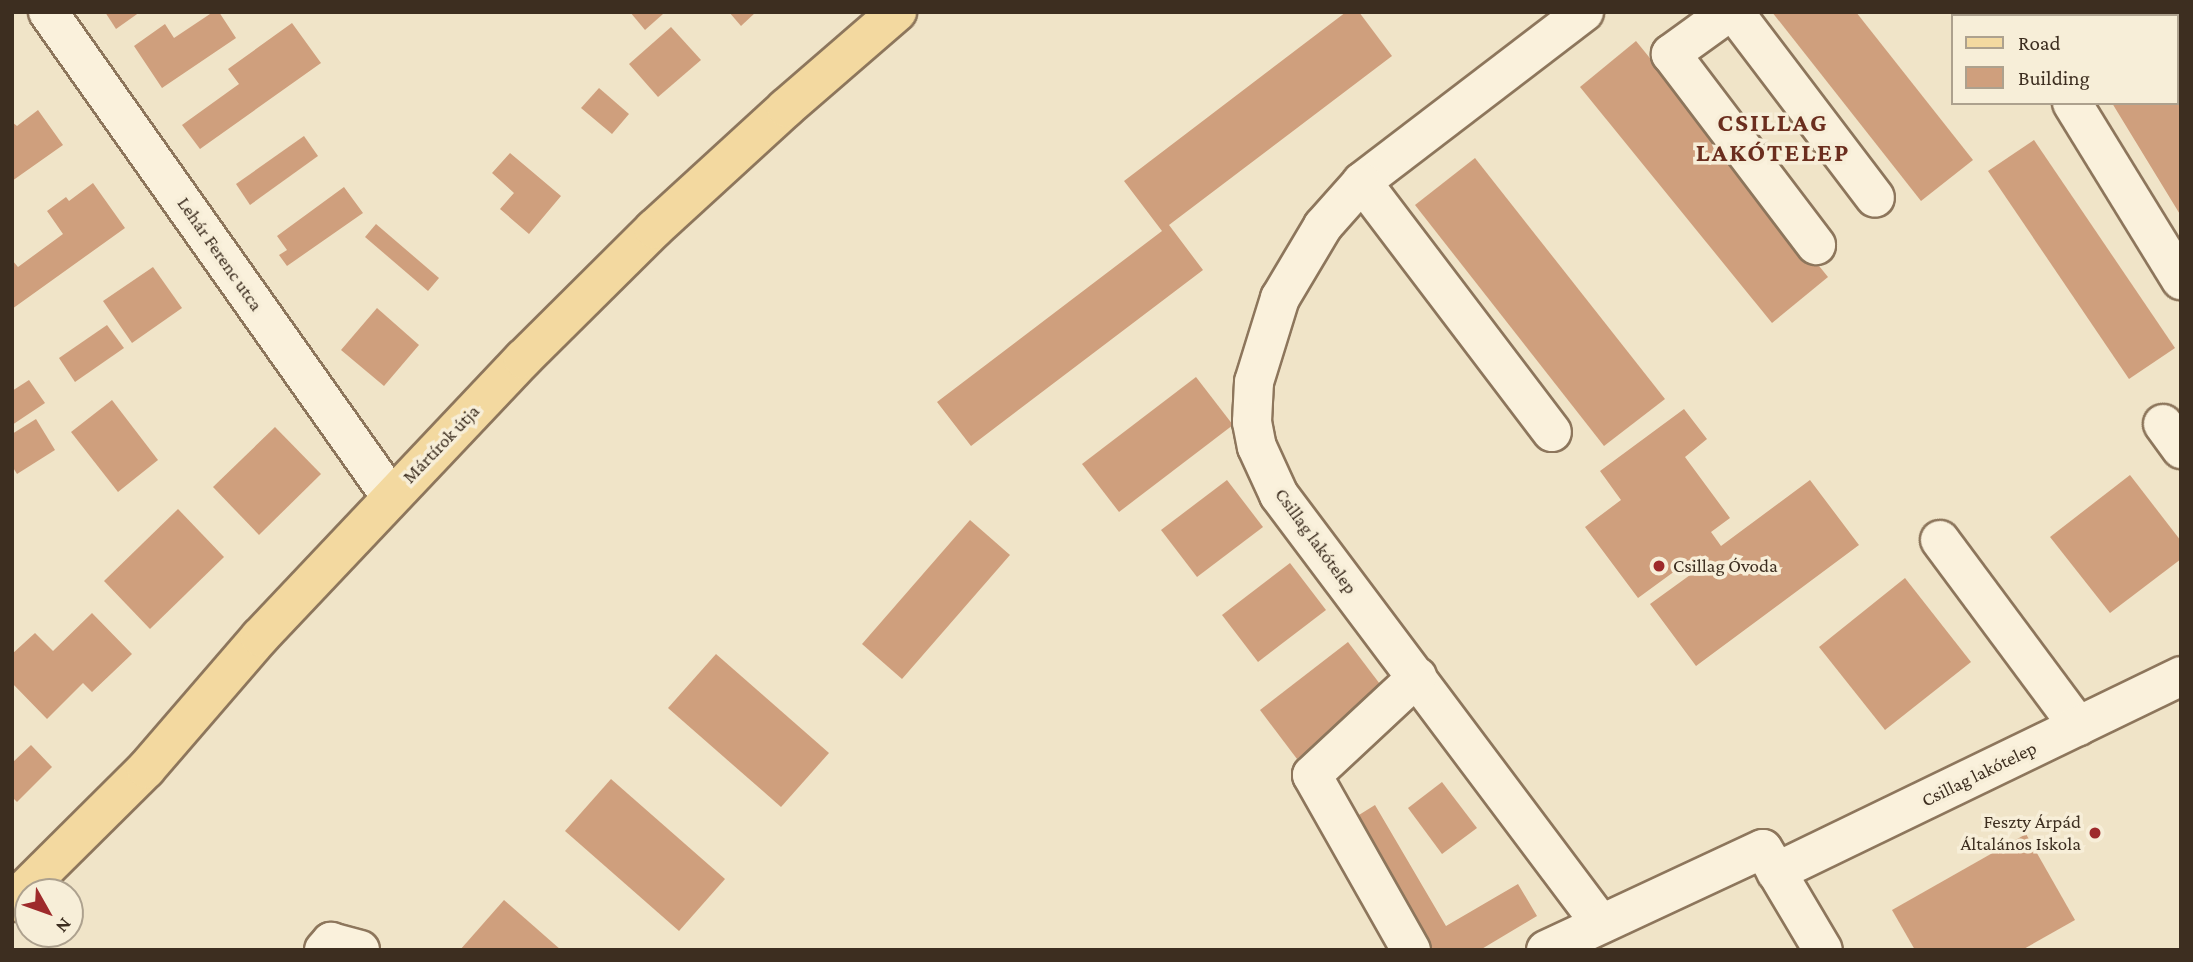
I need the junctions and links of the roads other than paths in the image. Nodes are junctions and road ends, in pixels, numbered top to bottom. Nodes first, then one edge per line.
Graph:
1 (48, 12) edge
2 (897, 12) edge
3 (1584, 12) edge
4 (1716, 16) edge
5 (2073, 105) edge
6 (1362, 182) junction
7 (1875, 198) dead end
8 (1816, 245) dead end
9 (2181, 280) edge
10 (1552, 432) dead end
11 (391, 497) junction
12 (1940, 540) dead end
13 (2181, 676) edge
14 (1417, 677) junction
15 (2078, 726) junction
16 (1776, 872) junction
17 (12, 902) edge
18 (1601, 924) junction
19 (324, 950) edge
20 (360, 950) edge
21 (1411, 950) edge
22 (1546, 950) edge
23 (1823, 950) edge

1 - 11 street, Lehár Ferenc utca
2 - 11 main road, Mártírok útja
3 - 6 street, Csillag lakótelep
4 - 7 street
4 - 8 street
5 - 9 street
6 - 10 street
6 - 14 street, Csillag lakótelep
11 - 17 main road, Mártírok útja
12 - 15 street
13 - 15 street, Csillag lakótelep
14 - 18 street, Csillag lakótelep
14 - 21 street
15 - 16 street, Csillag lakótelep
16 - 18 street
16 - 23 street
18 - 22 street
19 - 20 street

